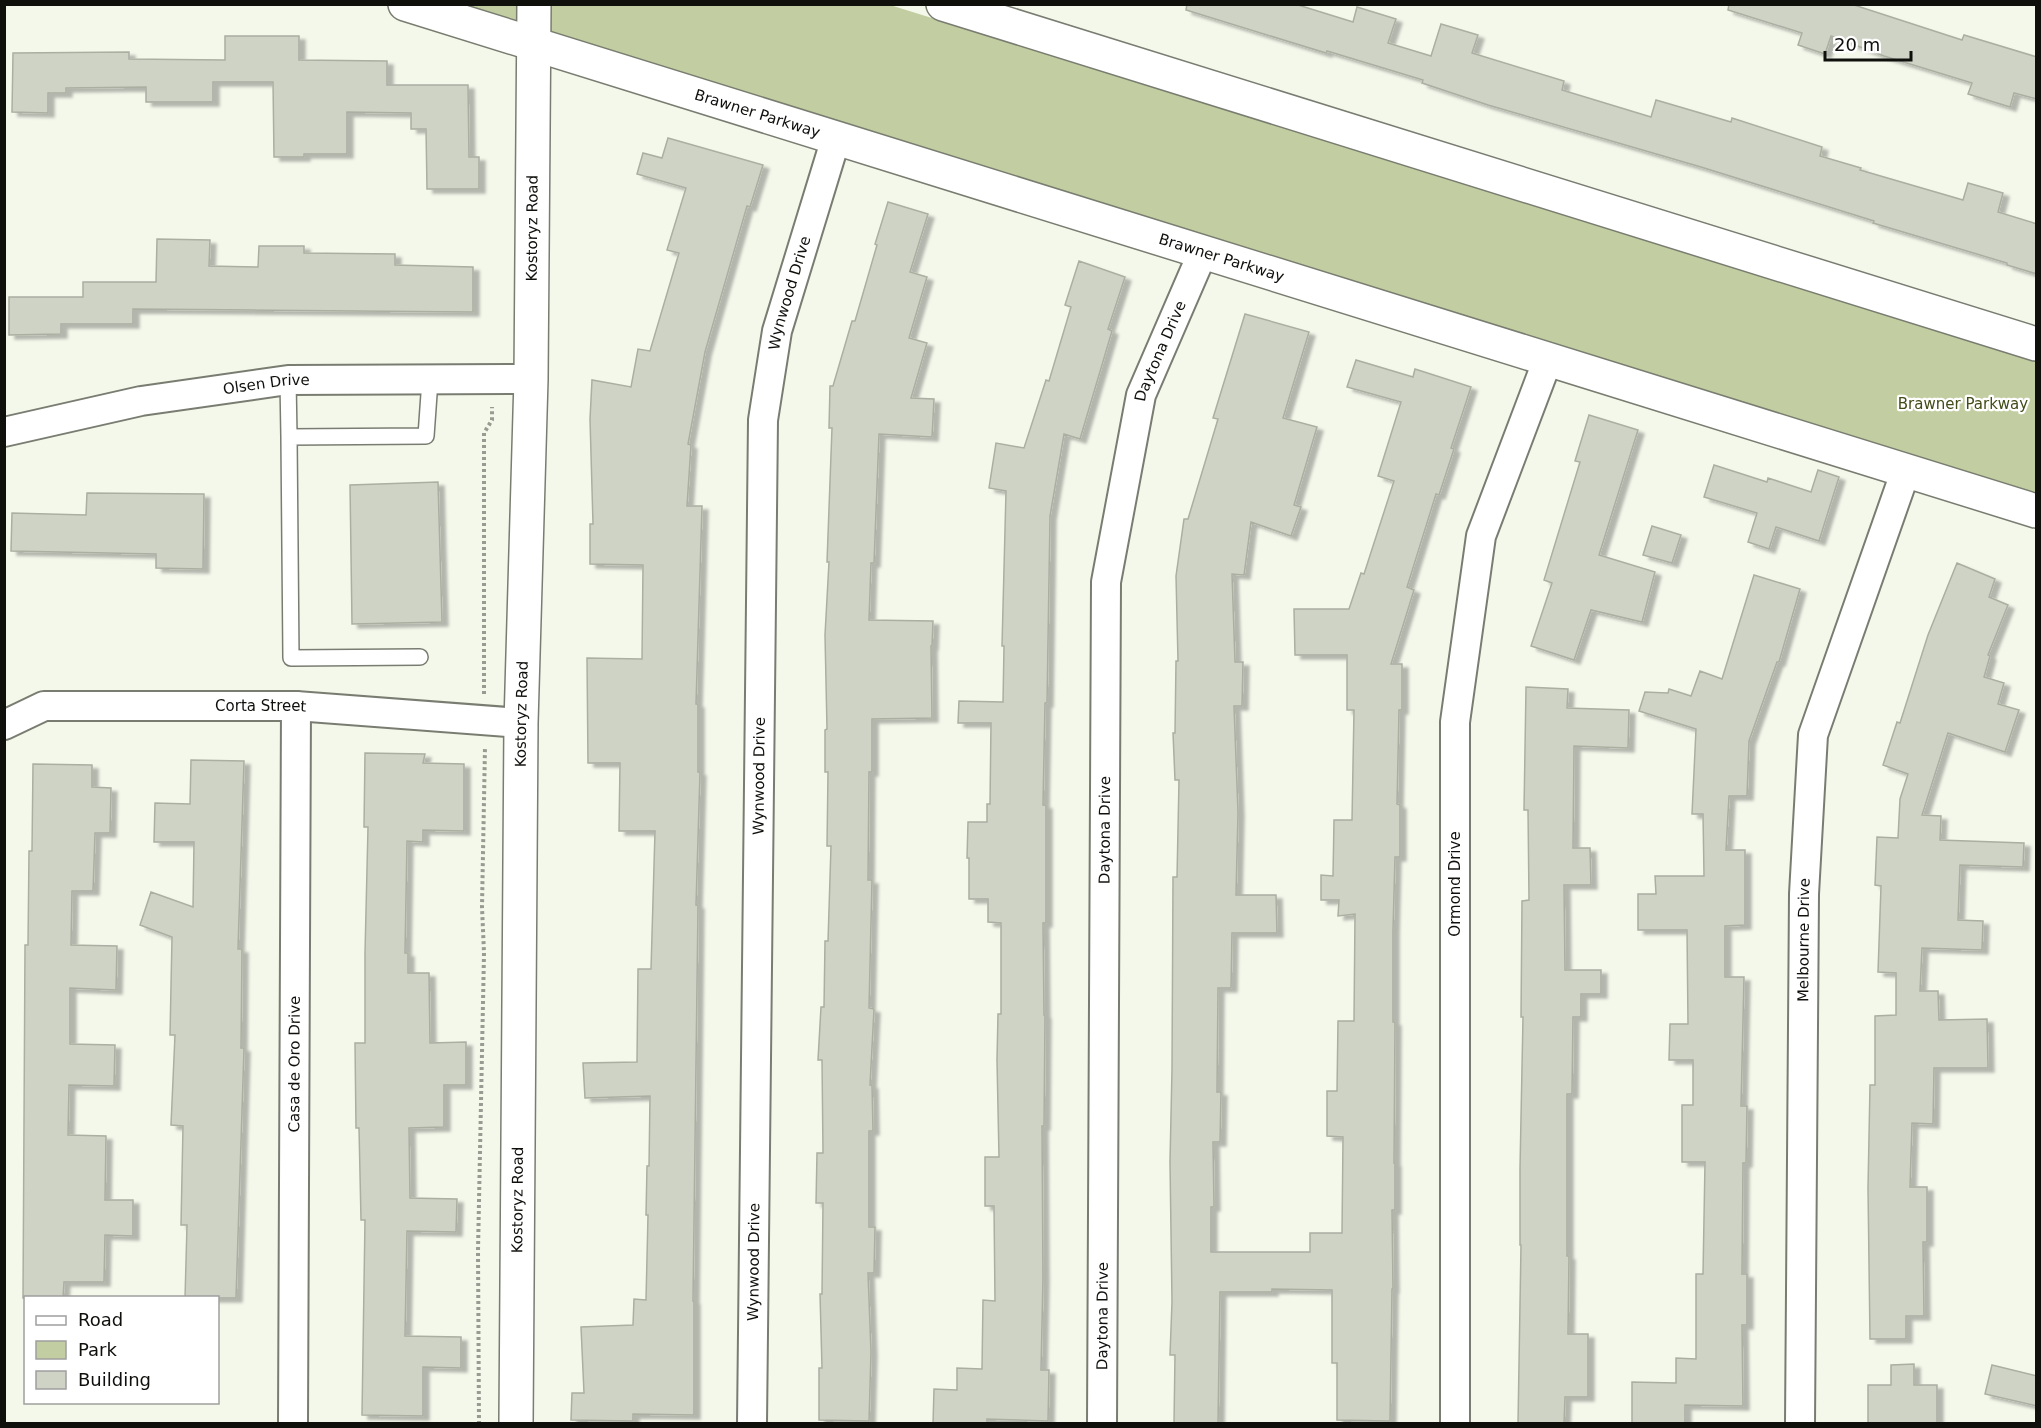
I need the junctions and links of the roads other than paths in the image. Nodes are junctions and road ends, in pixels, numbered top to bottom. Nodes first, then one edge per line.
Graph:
1 (405, 4) edge
2 (534, 4) edge
3 (943, 4) edge
4 (535, 45) junction
5 (836, 138) junction
6 (1203, 252) junction
7 (2037, 344) edge
8 (1548, 359) junction
9 (531, 379) junction
10 (288, 380) junction
11 (430, 380) junction
12 (4, 432) edge
13 (289, 436) junction
14 (1906, 470) junction
15 (2037, 511) edge
16 (420, 657) dead end
17 (296, 706) junction
18 (521, 723) junction
19 (4, 725) edge
20 (293, 1424) edge
21 (516, 1424) edge
22 (752, 1424) edge
23 (1102, 1424) edge
24 (1455, 1424) edge
25 (1800, 1424) edge

1 - 4 street, Brawner Parkway
2 - 4 street, Kostoryz Road
3 - 7 street
4 - 5 street, Brawner Parkway
4 - 9 street, Kostoryz Road
5 - 6 street, Brawner Parkway
5 - 22 street, Wynwood Drive
6 - 8 street, Brawner Parkway
6 - 23 street, Daytona Drive
8 - 14 street, Brawner Parkway
8 - 24 street, Ormond Drive
9 - 11 street, Olsen Drive
9 - 18 street, Kostoryz Road
10 - 11 street, Olsen Drive
10 - 12 street, Olsen Drive
10 - 13 lane
11 - 13 lane
13 - 16 lane
14 - 15 street, Brawner Parkway
14 - 25 street, Melbourne Drive
17 - 18 street, Corta Street
17 - 19 street, Corta Street
17 - 20 street, Casa de Oro Drive
18 - 21 street, Kostoryz Road

